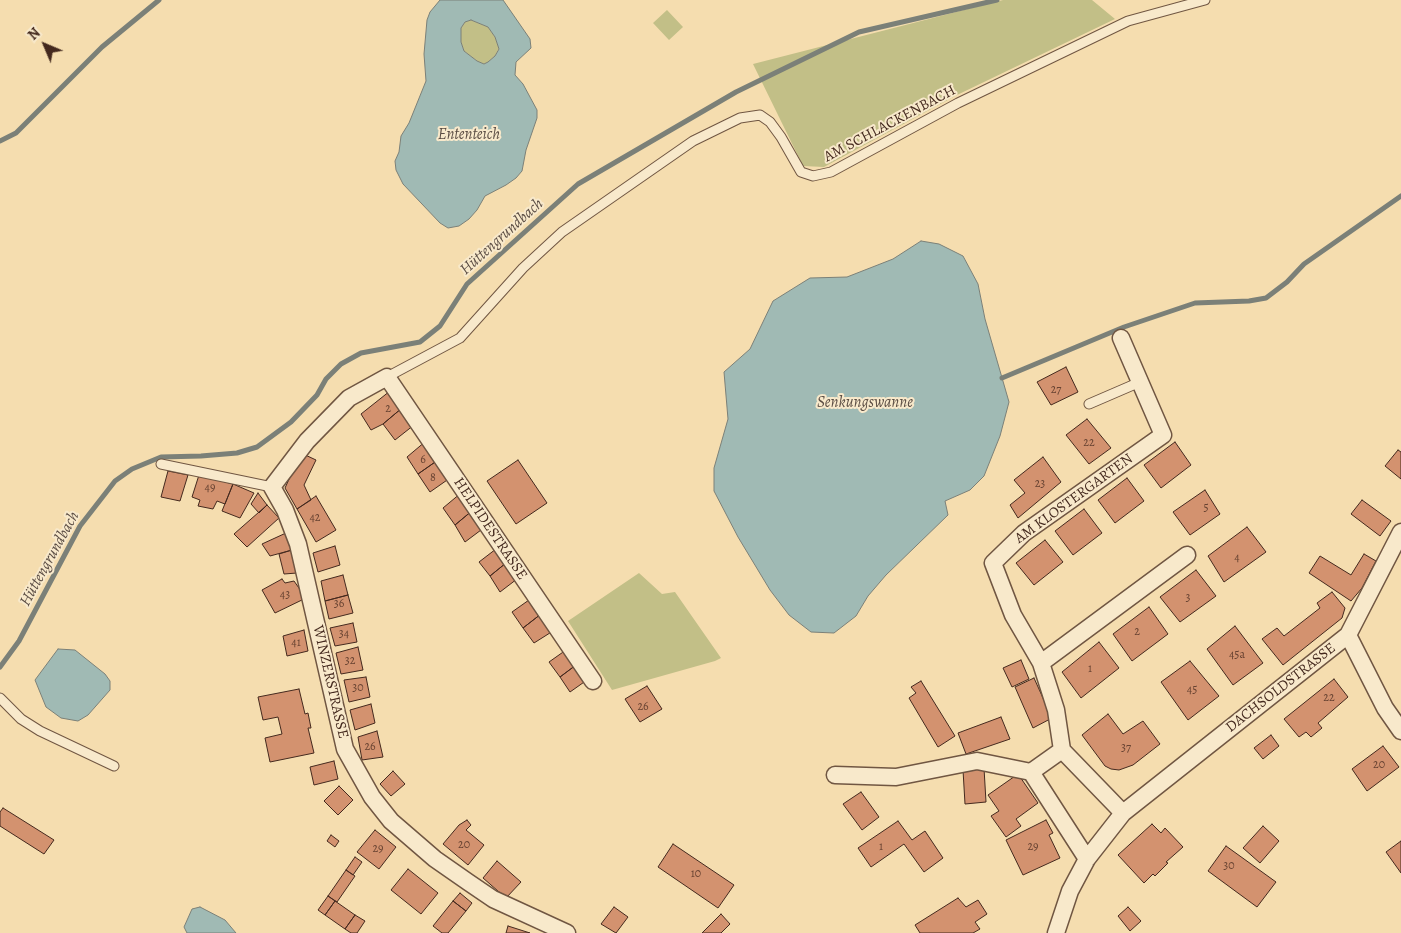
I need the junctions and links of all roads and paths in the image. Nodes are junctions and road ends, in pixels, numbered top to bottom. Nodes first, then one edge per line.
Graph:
1 (1205, 0) edge
2 (1121, 338) dead end
3 (387, 377) junction
4 (1140, 382) junction
5 (1089, 404) dead end
6 (161, 464) dead end
7 (272, 486) junction
8 (1401, 532) edge
9 (1187, 555) dead end
10 (1348, 635) junction
11 (1041, 663) junction
12 (593, 681) dead end
13 (0, 698) edge
14 (1401, 731) edge
15 (1062, 750) junction
16 (114, 766) dead end
17 (1030, 772) junction
18 (835, 775) dead end
19 (1123, 812) junction
20 (1087, 859) junction
21 (567, 933) edge
22 (1056, 933) edge

1 - 3 lane, AM SCHLACKENBACH
2 - 4 street, AM KLOSTERGARTEN
3 - 7 street
3 - 12 street, HELPIDESTRASSE
4 - 5 lane
4 - 11 street, AM KLOSTERGARTEN
6 - 7 lane
7 - 21 street, WINZERSTRASSE
8 - 10 street, DACHSOLDSTRASSE
9 - 11 street
10 - 14 street
10 - 19 street, DACHSOLDSTRASSE
11 - 15 street, AM KLOSTERGARTEN
13 - 16 lane
15 - 17 street
15 - 19 street
17 - 18 street
17 - 20 street
19 - 20 street, DACHSOLDSTRASSE
20 - 22 street, DACHSOLDSTRASSE

